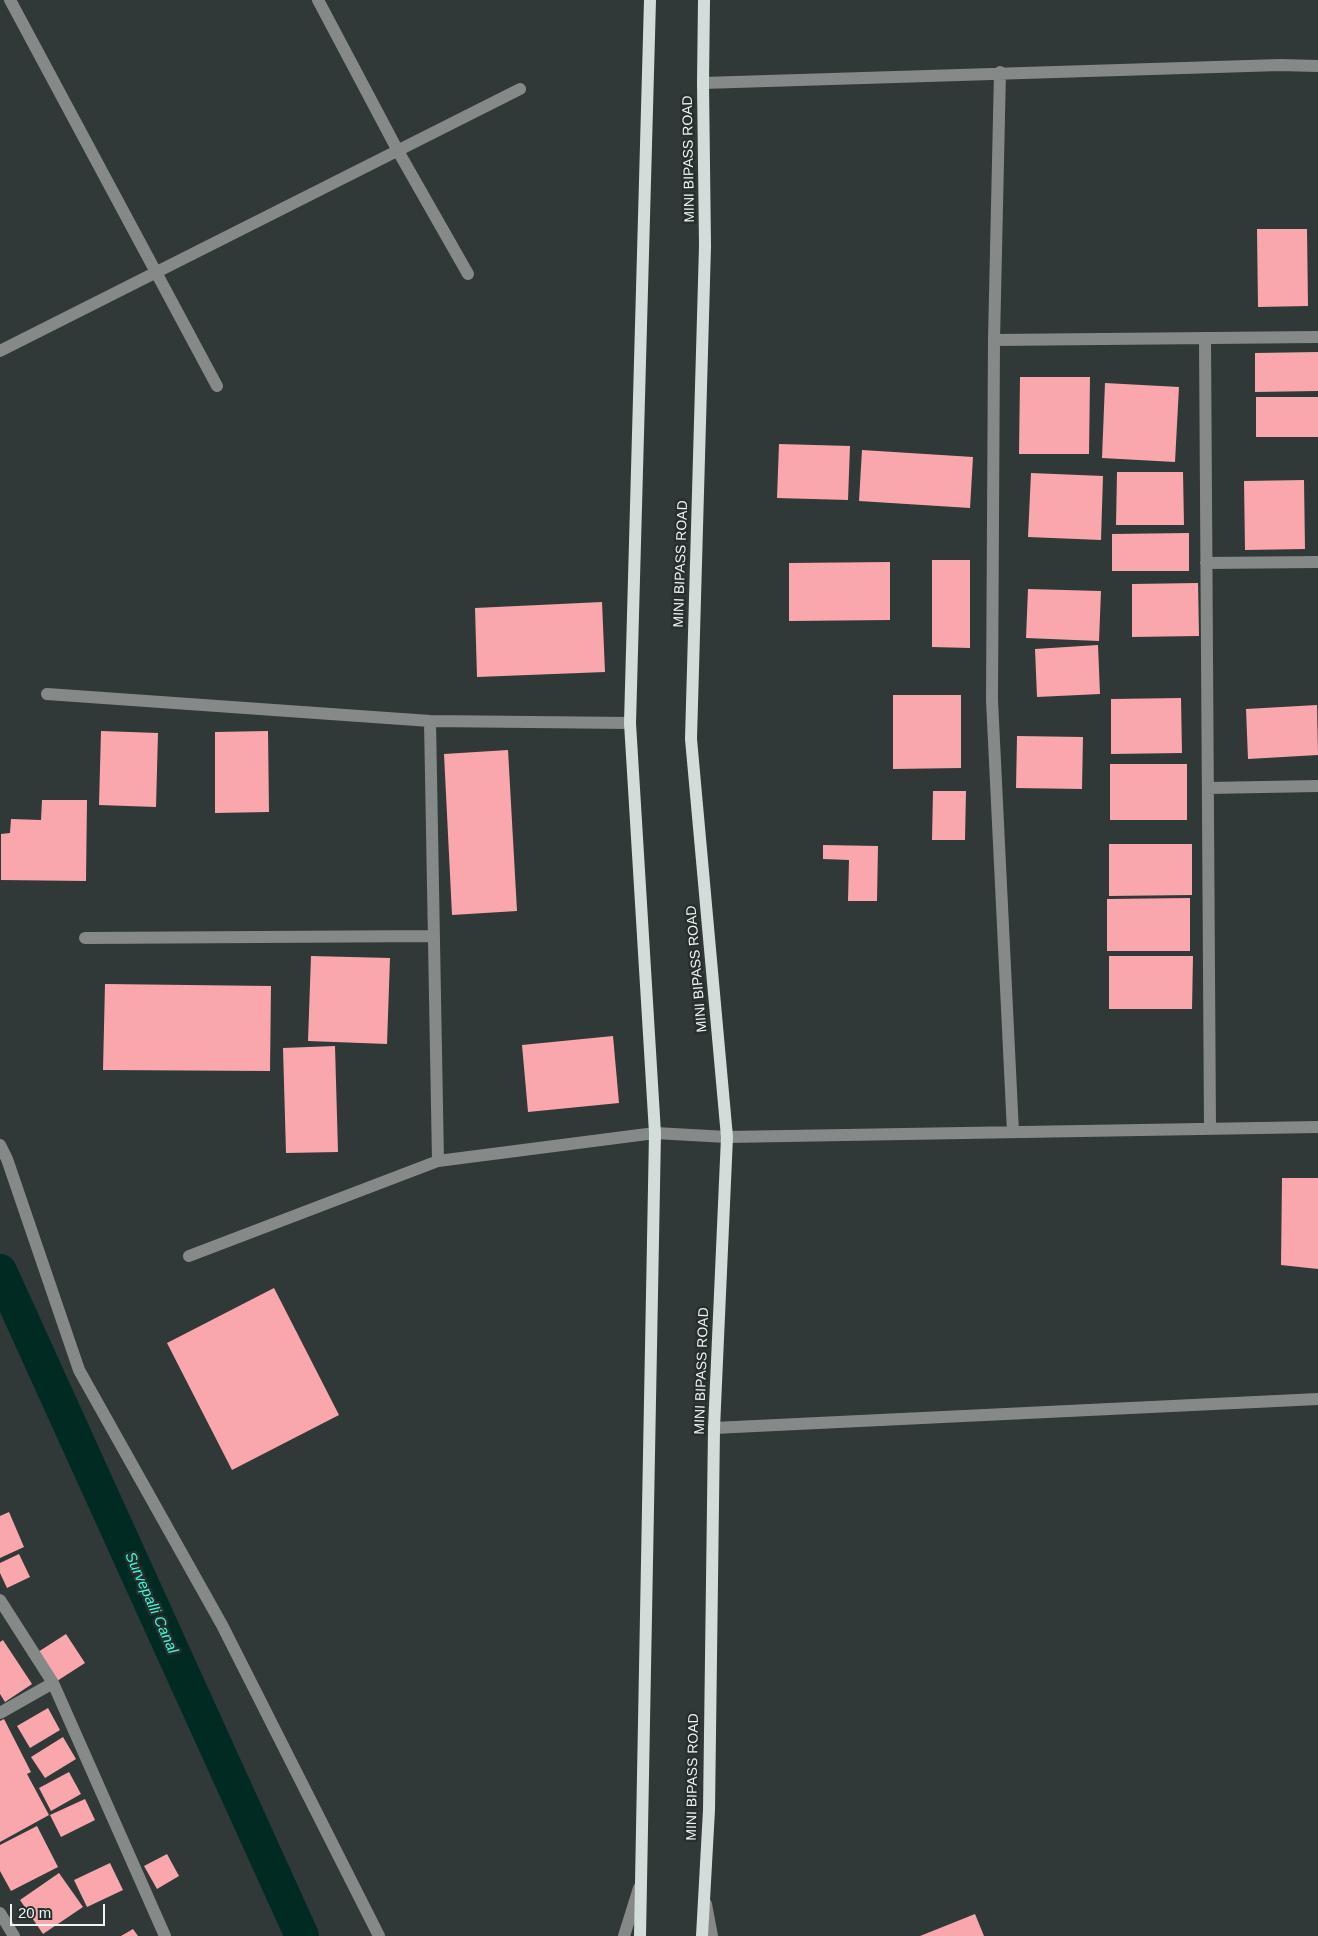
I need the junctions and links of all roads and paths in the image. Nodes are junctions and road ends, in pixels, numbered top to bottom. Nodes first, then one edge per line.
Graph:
1 (10, 0) edge
2 (318, 0) edge
3 (650, 0) edge
4 (704, 0) edge
5 (1318, 66) edge
6 (1000, 72) junction
7 (703, 83) junction
8 (520, 89) dead end
9 (398, 151) junction
10 (158, 272) junction
11 (468, 274) dead end
12 (1205, 338) junction
13 (1318, 338) edge
14 (994, 340) junction
15 (0, 351) edge
16 (217, 386) dead end
17 (1318, 562) edge
18 (1206, 563) junction
19 (47, 694) dead end
20 (430, 721) junction
21 (630, 723) junction
22 (1318, 786) edge
23 (1208, 788) junction
24 (434, 936) junction
25 (85, 938) dead end
26 (1318, 1127) edge
27 (1210, 1129) junction
28 (1013, 1132) junction
29 (655, 1133) junction
30 (727, 1137) junction
31 (0, 1145) edge
32 (438, 1161) junction
33 (189, 1256) dead end
34 (1318, 1399) edge
35 (714, 1428) junction
36 (0, 1600) edge
37 (53, 1684) junction
38 (0, 1713) edge
39 (641, 1881) junction
40 (704, 1896) junction
41 (0, 1913) edge
42 (14, 1936) edge
43 (165, 1936) edge
44 (379, 1936) edge
45 (624, 1936) edge
46 (640, 1936) edge
47 (702, 1936) edge
48 (712, 1936) edge

1 - 10 street
2 - 9 street
3 - 21 main road
4 - 7 main road, MINI BIPASS ROAD
5 - 6 street
6 - 7 street
6 - 14 street
7 - 30 main road, MINI BIPASS ROAD
8 - 9 street
9 - 10 street
9 - 11 street
10 - 15 street
10 - 16 street
12 - 13 street
12 - 14 street
12 - 18 street
14 - 28 street
17 - 18 street
18 - 23 street
19 - 20 street
20 - 21 street
20 - 24 street
21 - 29 main road
22 - 23 street
23 - 27 street
24 - 25 street
24 - 32 street
26 - 27 street
27 - 28 street
28 - 30 street
29 - 30 street
29 - 32 street
29 - 39 main road
30 - 35 main road, MINI BIPASS ROAD
31 - 44 street
32 - 33 street
34 - 35 street
35 - 40 main road, MINI BIPASS ROAD
36 - 37 street
37 - 38 street
37 - 43 street
39 - 45 street
39 - 46 main road
40 - 47 main road, MINI BIPASS ROAD
40 - 48 street
41 - 42 street

